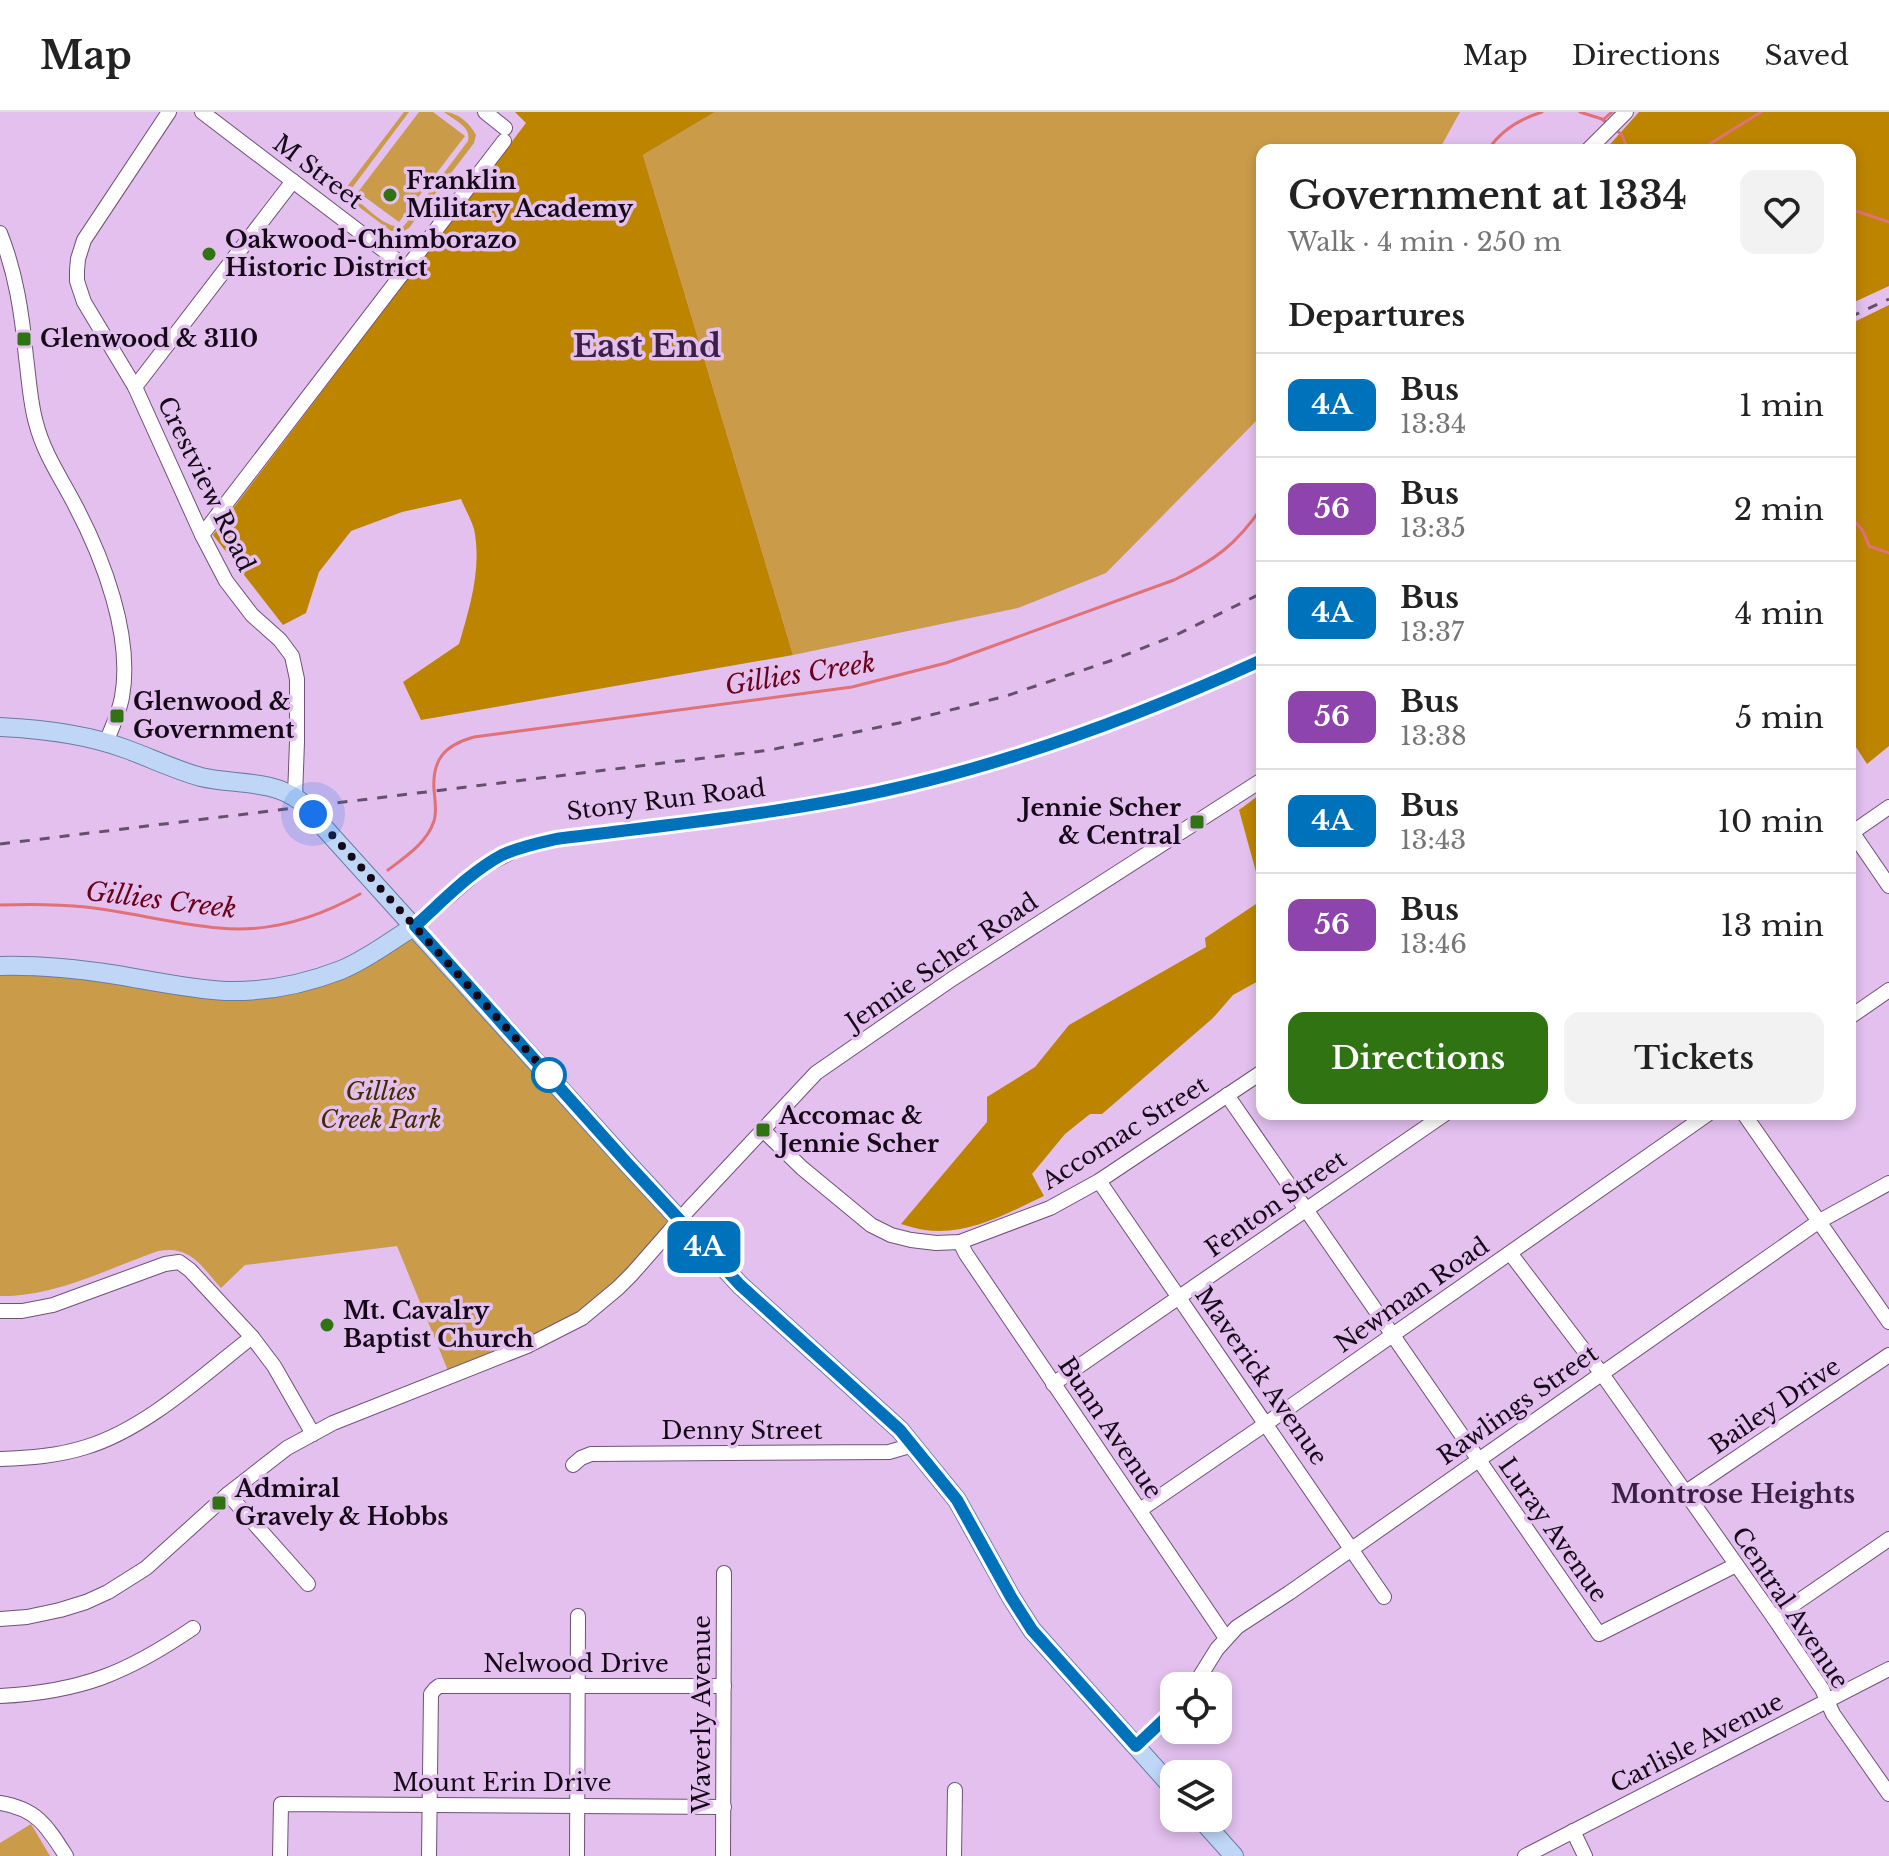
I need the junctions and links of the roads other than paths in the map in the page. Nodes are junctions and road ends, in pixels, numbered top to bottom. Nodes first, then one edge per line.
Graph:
1 (169, 112) edge
2 (202, 112) edge
3 (485, 112) edge
4 (1626, 112) edge
5 (1594, 144) edge
6 (293, 181) junction
7 (0, 233) edge
8 (407, 268) junction
9 (135, 387) junction
10 (202, 535) junction
11 (1256, 663) edge
12 (0, 727) edge
13 (106, 742) junction
14 (1256, 784) edge
15 (295, 797) junction
16 (1889, 807) edge
17 (1856, 829) edge
18 (1856, 839) edge
19 (1889, 886) edge
20 (415, 926) junction
21 (0, 966) edge
22 (1889, 990) edge
23 (1856, 1013) edge
24 (1256, 1076) edge
25 (1227, 1095) junction
26 (1436, 1120) edge
27 (1699, 1120) edge
28 (1748, 1120) edge
29 (763, 1130) junction
30 (1099, 1181) junction
31 (1889, 1183) edge
32 (1305, 1211) junction
33 (679, 1219) junction
34 (1818, 1222) junction
35 (960, 1242) junction
36 (1510, 1253) junction
37 (1180, 1298) junction
38 (0, 1311) edge
39 (1889, 1322) edge
40 (1391, 1335) junction
41 (252, 1337) junction
42 (1889, 1355) edge
43 (1602, 1374) junction
44 (1053, 1384) junction
45 (1267, 1423) junction
46 (313, 1434) junction
47 (913, 1445) junction
48 (0, 1459) edge
49 (1478, 1461) junction
50 (573, 1465) dead end
51 (1686, 1492) junction
52 (228, 1494) junction
53 (1140, 1510) junction
54 (1889, 1539) edge
55 (1352, 1549) junction
56 (1736, 1565) junction
57 (724, 1573) dead end
58 (308, 1584) dead end
59 (1384, 1597) dead end
60 (578, 1616) dead end
61 (1774, 1618) junction
62 (0, 1619) edge
63 (193, 1628) dead end
64 (1226, 1638) junction
65 (1889, 1669) edge
66 (1203, 1672) edge
67 (578, 1686) junction
68 (724, 1686) junction
69 (0, 1696) edge
70 (1827, 1701) junction
71 (1160, 1723) edge
72 (1136, 1746) junction
73 (1160, 1773) edge
74 (955, 1790) dead end
75 (1889, 1794) edge
76 (0, 1803) edge
77 (430, 1805) junction
78 (577, 1806) junction
79 (724, 1807) junction
80 (1573, 1831) junction
81 (1213, 1832) edge
82 (66, 1856) edge
83 (280, 1856) edge
84 (429, 1856) edge
85 (577, 1856) edge
86 (723, 1856) edge
87 (954, 1856) edge
88 (1234, 1856) edge
89 (1525, 1856) edge
90 (1585, 1856) edge

1 - 9 street, Crestview Road
2 - 6 street, M Street
3 - 8 street
4 - 5 street
6 - 8 street, M Street
6 - 9 street
7 - 13 street
8 - 10 street
9 - 10 street, Crestview Road
10 - 15 street, Crestview Road
11 - 20 street, Stony Run Road
12 - 13 main road
13 - 15 main road
14 - 29 street, Jennie Scher Road
15 - 20 main road
16 - 17 street
18 - 19 street
20 - 21 main road, Stony Run Road
20 - 33 main road
22 - 23 street
24 - 25 street, Accomac Street
25 - 30 street, Accomac Street
25 - 32 street, Luray Avenue
26 - 32 street, Fenton Street
27 - 36 street, Newman Road
28 - 34 street
29 - 33 street, Jennie Scher Road
29 - 35 street, Accomac Street
30 - 35 street, Accomac Street
30 - 37 street, Maverick Avenue
31 - 34 street, Rawlings Street
32 - 37 street, Fenton Street
32 - 40 street, Luray Avenue
33 - 46 street, Jennie Scher Road
33 - 47 main road
34 - 39 street
34 - 43 street, Rawlings Street
35 - 44 street, Bunn Avenue
36 - 40 street, Newman Road
36 - 43 street, Central Avenue
37 - 44 street, Fenton Street
37 - 45 street, Maverick Avenue
38 - 41 street
40 - 45 street, Newman Road
40 - 49 street, Luray Avenue
41 - 46 street
41 - 48 street
42 - 51 street, Bailey Drive
43 - 49 street, Rawlings Street
43 - 51 street, Central Avenue
44 - 53 street, Bunn Avenue
45 - 53 street, Newman Road
45 - 55 street, Maverick Avenue
46 - 52 street, Jennie Scher Road
47 - 50 street, Denny Street
47 - 72 main road
49 - 55 street, Rawlings Street
49 - 56 street, Luray Avenue
51 - 56 street, Central Avenue
52 - 58 street
52 - 62 street, Jennie Scher Road
53 - 64 street, Bunn Avenue
54 - 61 street
55 - 59 street, Maverick Avenue
55 - 64 street, Rawlings Street
56 - 61 street, Central Avenue
57 - 68 street, Waverly Avenue
60 - 67 street
61 - 70 street, Central Avenue
63 - 69 street
64 - 66 street, Rawlings Street
65 - 70 street, Carlisle Avenue
67 - 68 street, Nelwood Drive
67 - 77 street, Nelwood Drive
67 - 78 street
68 - 79 street, Waverly Avenue
70 - 75 street, Central Avenue
70 - 80 street, Carlisle Avenue
71 - 72 street
72 - 73 main road
74 - 87 street
76 - 82 street
77 - 78 street, Mount Erin Drive
77 - 83 street, Mount Erin Drive
77 - 84 street
78 - 79 street, Mount Erin Drive
78 - 85 street
79 - 86 street, Waverly Avenue
80 - 89 street, Carlisle Avenue
80 - 90 street
81 - 88 main road

